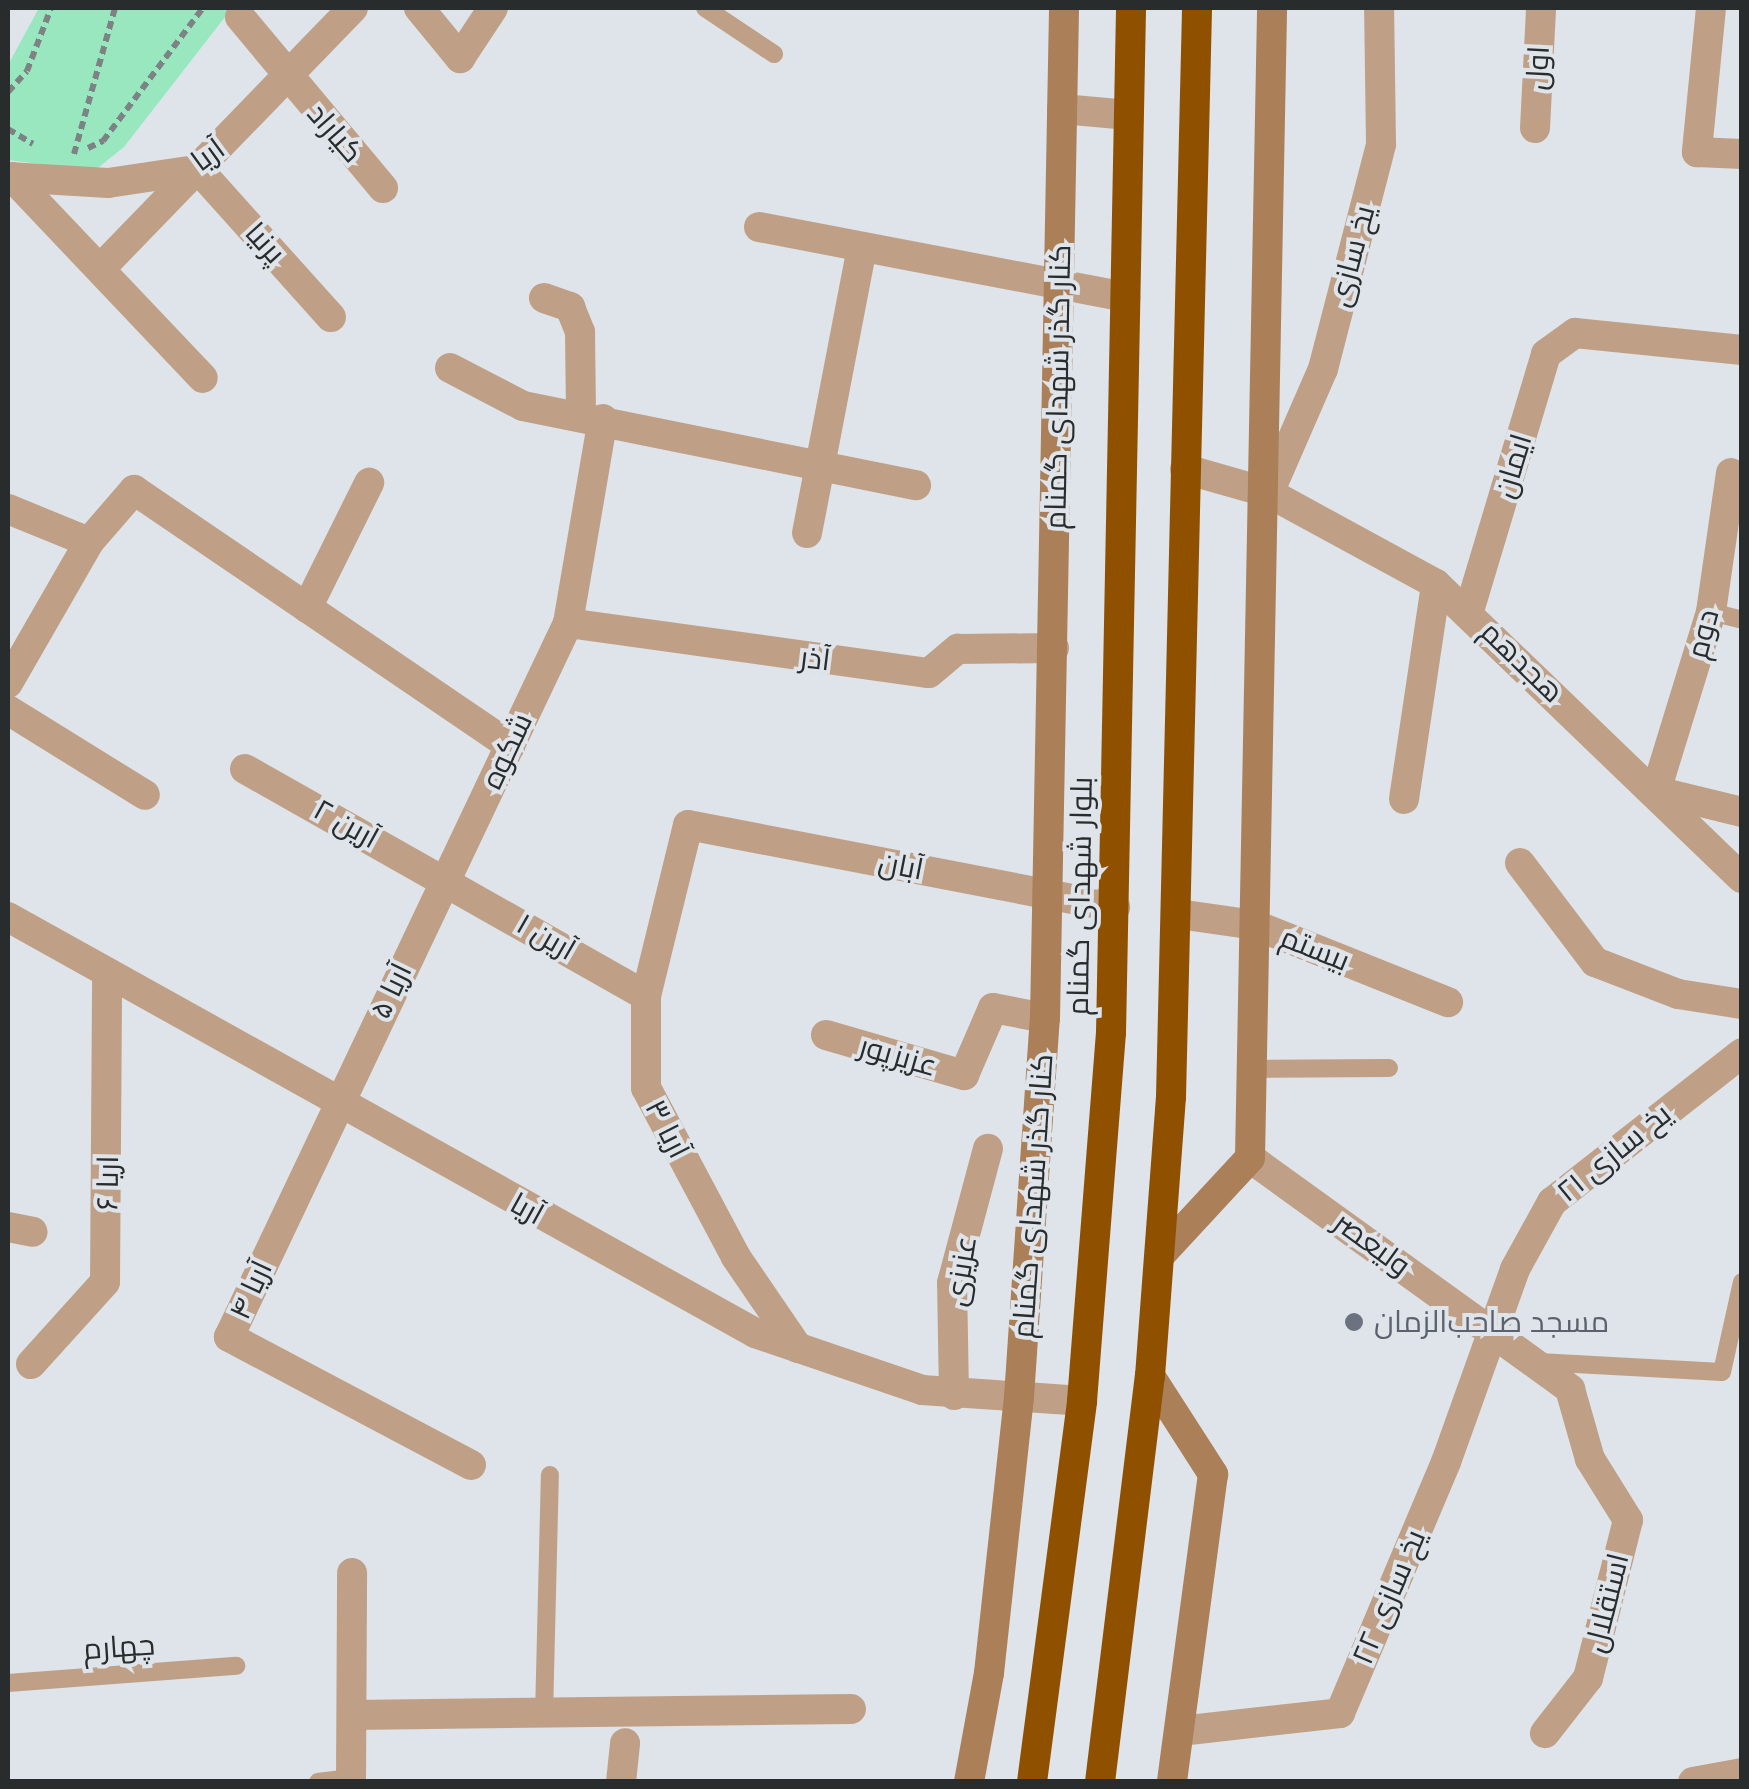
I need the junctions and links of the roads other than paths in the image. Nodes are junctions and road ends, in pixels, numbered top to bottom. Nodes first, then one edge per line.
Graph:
1 (353, 8) edge
2 (419, 8) edge
3 (493, 8) edge
4 (706, 8) edge
5 (1064, 8) edge
6 (1131, 8) edge
7 (1197, 8) edge
8 (1272, 8) edge
9 (1379, 8) edge
10 (1541, 8) edge
11 (1711, 8) edge
12 (240, 17) dead end
13 (774, 54) dead end
14 (286, 79) junction
15 (1062, 109) junction
16 (1128, 115) junction
17 (1535, 128) dead end
18 (1742, 154) edge
19 (198, 169) junction
20 (10, 177) edge
21 (383, 188) dead end
22 (759, 227) dead end
23 (862, 248) junction
24 (100, 268) junction
25 (1060, 284) junction
26 (1125, 296) junction
27 (544, 298) dead end
28 (331, 317) dead end
29 (1742, 350) edge
30 (450, 368) dead end
31 (203, 378) dead end
32 (592, 416) junction
33 (820, 466) junction
34 (1185, 470) junction
35 (1730, 473) dead end
36 (369, 484) dead end
37 (916, 485) dead end
38 (1269, 493) junction
39 (8, 509) edge
40 (807, 533) dead end
41 (90, 542) junction
42 (1436, 584) junction
43 (307, 608) junction
44 (1469, 611) junction
45 (1711, 612) junction
46 (1742, 620) edge
47 (568, 623) junction
48 (1054, 648) junction
49 (8, 683) edge
50 (8, 710) edge
51 (510, 746) junction
52 (245, 770) dead end
53 (1656, 790) junction
54 (145, 795) dead end
55 (1404, 799) dead end
56 (1742, 812) edge
57 (688, 825) joint
58 (1520, 863) dead end
59 (1742, 878) edge
60 (446, 879) junction
61 (1050, 894) junction
62 (1115, 907) junction
63 (1178, 914) junction
64 (8, 918) edge
65 (1256, 925) junction
66 (107, 974) junction
67 (646, 996) junction
68 (1448, 1002) dead end
69 (1742, 1004) edge
70 (1045, 1018) junction
71 (826, 1035) dead end
72 (1742, 1053) edge
73 (1389, 1068) dead end
74 (1252, 1069) junction
75 (336, 1104) junction
76 (988, 1149) dead end
77 (1250, 1158) junction
78 (1162, 1253) junction
79 (1742, 1282) edge
80 (1492, 1331) junction
81 (798, 1348) junction
82 (1533, 1362) junction
83 (31, 1364) dead end
84 (1150, 1376) junction
85 (954, 1395) junction
86 (1019, 1397) junction
87 (1082, 1401) junction
88 (470, 1465) dead end
89 (550, 1475) dead end
90 (352, 1573) dead end
91 (236, 1666) dead end
92 (8, 1683) edge
93 (851, 1709) dead end
94 (352, 1715) junction
95 (544, 1716) junction
96 (1180, 1731) junction
97 (1545, 1732) dead end
98 (624, 1742) dead end
99 (1742, 1773) edge
100 (1698, 1779) edge
101 (351, 1780) edge
102 (318, 1782) edge
103 (621, 1782) edge
104 (969, 1782) edge
105 (1032, 1782) edge
106 (1100, 1782) edge
107 (1172, 1782) edge

1 - 14 street, آریا
2 - 3 street
4 - 13 lane
5 - 15 street, کنار گذر شهدای گمنام
6 - 16 highway, بلوار شهدای گمنام
7 - 34 highway
8 - 38 street
9 - 38 street, یخ سازی
10 - 17 street, اول
11 - 18 street
12 - 14 street, کیاراد
14 - 19 street, آریا
14 - 21 street, کیاراد
15 - 16 street
15 - 25 street, کنار گذر شهدای گمنام
16 - 26 highway, بلوار شهدای گمنام
19 - 20 street, آریا
19 - 24 street
19 - 28 street, پرنیا
20 - 24 street
22 - 23 street
23 - 25 street
23 - 33 street
24 - 31 street
25 - 26 street
25 - 48 street, کنار گذر شهدای گمنام
26 - 62 highway, بلوار شهدای گمنام
27 - 32 street, شکوه
29 - 44 street, ایمان
30 - 32 street
32 - 33 street
32 - 47 street, شکوه
33 - 37 street
33 - 40 street
34 - 38 street, هجدهم
34 - 63 highway
35 - 45 street, دوم
36 - 43 street
38 - 42 street, هجدهم
38 - 65 street
39 - 41 street
41 - 43 street
41 - 49 street
42 - 44 street, هجدهم
42 - 55 street
43 - 51 street
44 - 53 street, هجدهم
45 - 46 lane
45 - 53 street, دوم
47 - 48 street, آذر
47 - 51 street, شکوه
48 - 61 street, کنار گذر شهدای گمنام
50 - 54 street
51 - 60 street, شکوه
52 - 60 street, آرین ۲
53 - 56 street
53 - 59 street, هجدهم
57 - 61 street, آبان
57 - 67 street, آریا ۳
58 - 69 street
60 - 67 street, آرین ۱
60 - 75 street, آریا ۵
61 - 62 street, آبان
61 - 70 street, کنار گذر شهدای گمنام
62 - 87 highway, بلوار شهدای گمنام
63 - 65 street, بیستم
63 - 78 highway
64 - 66 street, آریا
65 - 68 street, بیستم
65 - 74 street
66 - 75 street, آریا
66 - 83 street, اریا ۶
67 - 81 street, آریا ۳
70 - 71 street, عزیزپور
70 - 86 street, کنار گذر شهدای گمنام
72 - 80 street, یخ سازی ۲۱
73 - 74 lane
74 - 77 street
75 - 81 street, آریا
75 - 88 street, آریا ۴
76 - 85 street, عزیزی
77 - 78 street
77 - 80 street, ولیعصر
78 - 84 highway
79 - 82 lane
80 - 82 street, استقلال
80 - 96 street, یخ سازی ۲۲
81 - 85 street, آریا
82 - 97 street, استقلال
84 - 96 street
84 - 106 highway
85 - 86 street, آریا
86 - 87 street, آریا
86 - 104 street, کنار گذر شهدای گمنام
87 - 105 highway, بلوار شهدای گمنام
89 - 95 lane
90 - 94 street
91 - 92 lane, چهارم
93 - 95 street
94 - 95 street
94 - 101 street
96 - 107 street
98 - 103 street
99 - 100 street
101 - 102 lane

